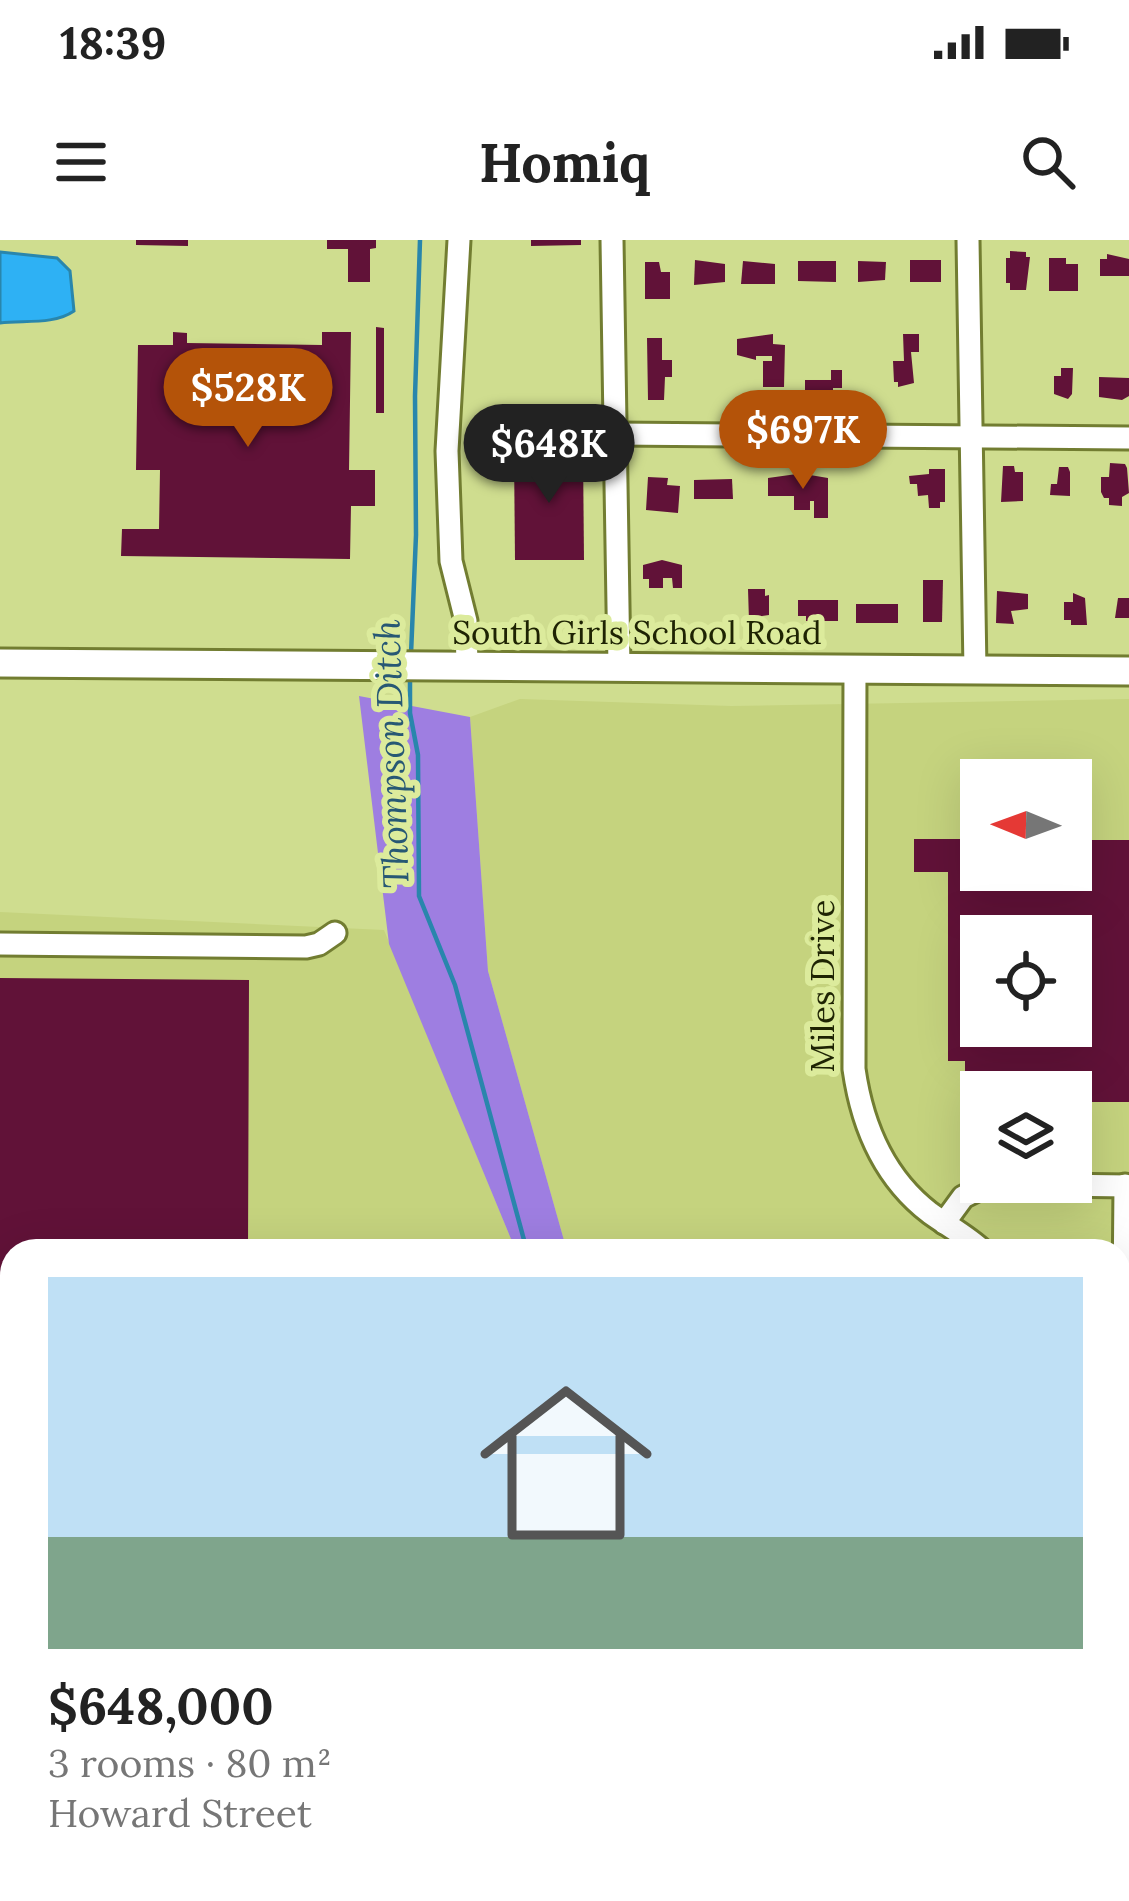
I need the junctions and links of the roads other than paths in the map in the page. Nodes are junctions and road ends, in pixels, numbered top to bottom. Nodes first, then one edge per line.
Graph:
1 (460, 240) edge
2 (612, 240) edge
3 (968, 240) edge
4 (615, 434) junction
5 (971, 437) junction
6 (1129, 438) edge
7 (0, 663) edge
8 (467, 667) junction
9 (620, 667) junction
10 (855, 669) junction
11 (975, 670) junction
12 (1129, 671) edge
13 (335, 933) dead end
14 (0, 944) edge
15 (1127, 1186) edge
16 (944, 1222) junction
17 (967, 1239) edge
18 (1126, 1239) edge

1 - 8 street
2 - 4 street
3 - 5 street
4 - 5 street
4 - 9 street
5 - 6 street
5 - 11 street
7 - 8 main road, South Girls School Road
8 - 9 main road, South Girls School Road
9 - 10 main road, South Girls School Road
10 - 11 main road, South Girls School Road
10 - 16 street, Miles Drive
11 - 12 main road, South Girls School Road
13 - 14 street
15 - 16 street
15 - 18 street
16 - 17 street, Miles Drive

